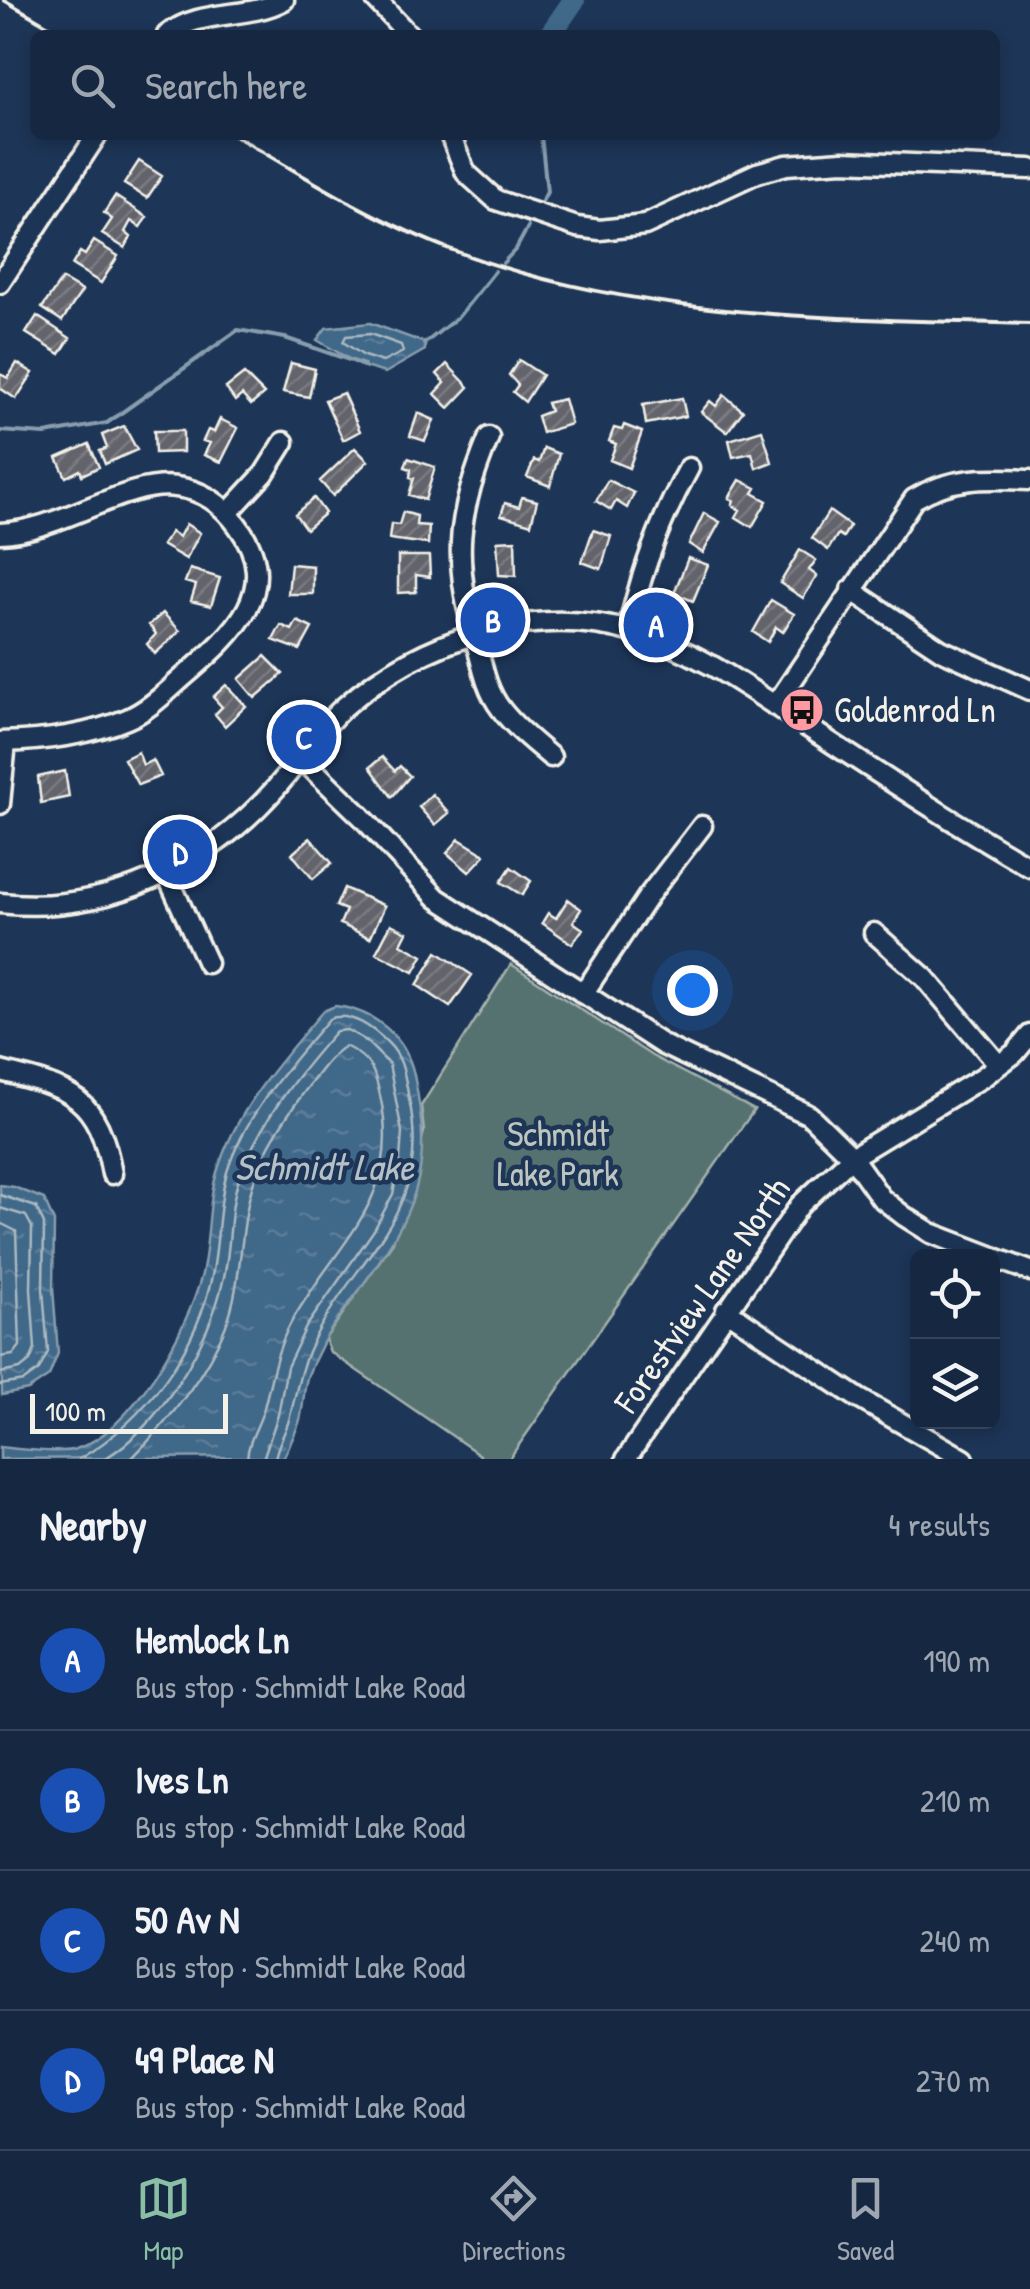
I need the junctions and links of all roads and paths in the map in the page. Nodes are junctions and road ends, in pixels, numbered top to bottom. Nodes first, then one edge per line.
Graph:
1 (284, 0) edge
2 (376, 0) edge
3 (217, 9) edge
4 (175, 30) edge
5 (404, 30) edge
6 (94, 140) edge
7 (452, 140) edge
8 (1030, 168) edge
9 (0, 283) edge
10 (489, 436) dead end
11 (284, 442) dead end
12 (689, 468) dead end
13 (1030, 480) edge
14 (228, 513) junction
15 (0, 533) edge
16 (851, 590) junction
17 (628, 630) junction
18 (474, 635) junction
19 (1030, 690) edge
20 (775, 706) junction
21 (3, 742) edge
22 (300, 757) junction
23 (551, 757) dead end
24 (0, 804) edge
25 (702, 826) dead end
26 (1030, 868) edge
27 (166, 874) junction
28 (0, 903) edge
29 (874, 934) dead end
30 (207, 963) dead end
31 (583, 994) junction
32 (1030, 1035) edge
33 (999, 1065) junction
34 (0, 1071) edge
35 (852, 1157) junction
36 (112, 1174) dead end
37 (972, 1249) edge
38 (1000, 1260) edge
39 (1030, 1271) edge
40 (726, 1310) junction
41 (626, 1459) edge
42 (964, 1459) edge

1 - 3 street
2 - 5 street
3 - 4 street
6 - 9 street
7 - 8 street
10 - 18 street
11 - 14 street
12 - 17 street
13 - 16 street
14 - 15 street
14 - 21 street
16 - 19 street
16 - 20 street
17 - 18 street
17 - 20 street
18 - 22 street
18 - 23 street
20 - 26 street
21 - 24 street
22 - 27 street
22 - 31 street
25 - 31 street
27 - 28 street
27 - 30 street
29 - 33 street
31 - 35 street
32 - 33 street, Forestview Lane North
33 - 35 street, Forestview Lane North
34 - 36 street
35 - 37 street
35 - 40 street, Forestview Lane North
38 - 39 street
40 - 41 street, Forestview Lane North
40 - 42 street

